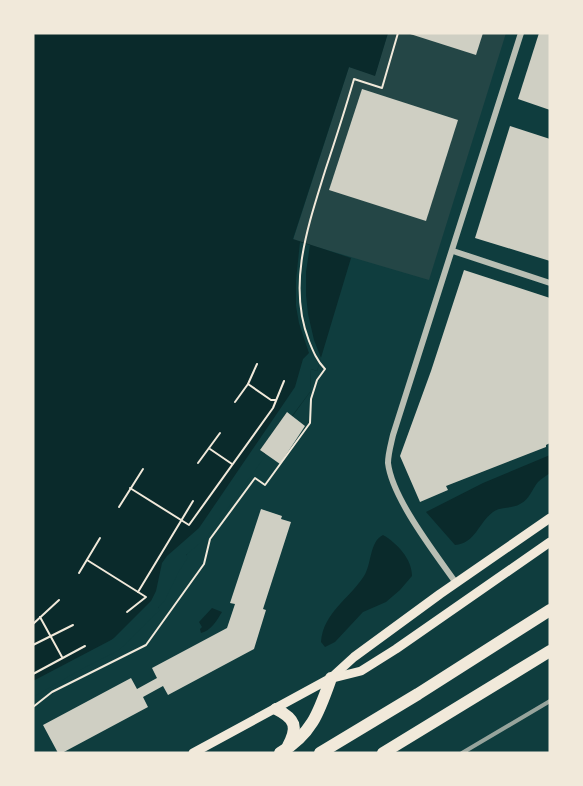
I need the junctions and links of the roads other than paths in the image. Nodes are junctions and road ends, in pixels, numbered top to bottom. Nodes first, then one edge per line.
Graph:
1 (521, 33) edge
2 (453, 251) junction
3 (550, 283) edge
4 (550, 518) edge
5 (550, 542) edge
6 (456, 583) junction
7 (550, 610) edge
8 (550, 652) edge
9 (331, 678) junction
10 (276, 709) junction
11 (283, 751) edge
12 (193, 753) edge
13 (320, 753) edge
14 (383, 753) edge

1 - 2 street
2 - 3 street
2 - 6 street
4 - 6 main road
5 - 9 main road
6 - 9 main road
7 - 13 highway
8 - 14 highway
9 - 10 main road
9 - 11 highway
10 - 11 highway
10 - 12 main road

